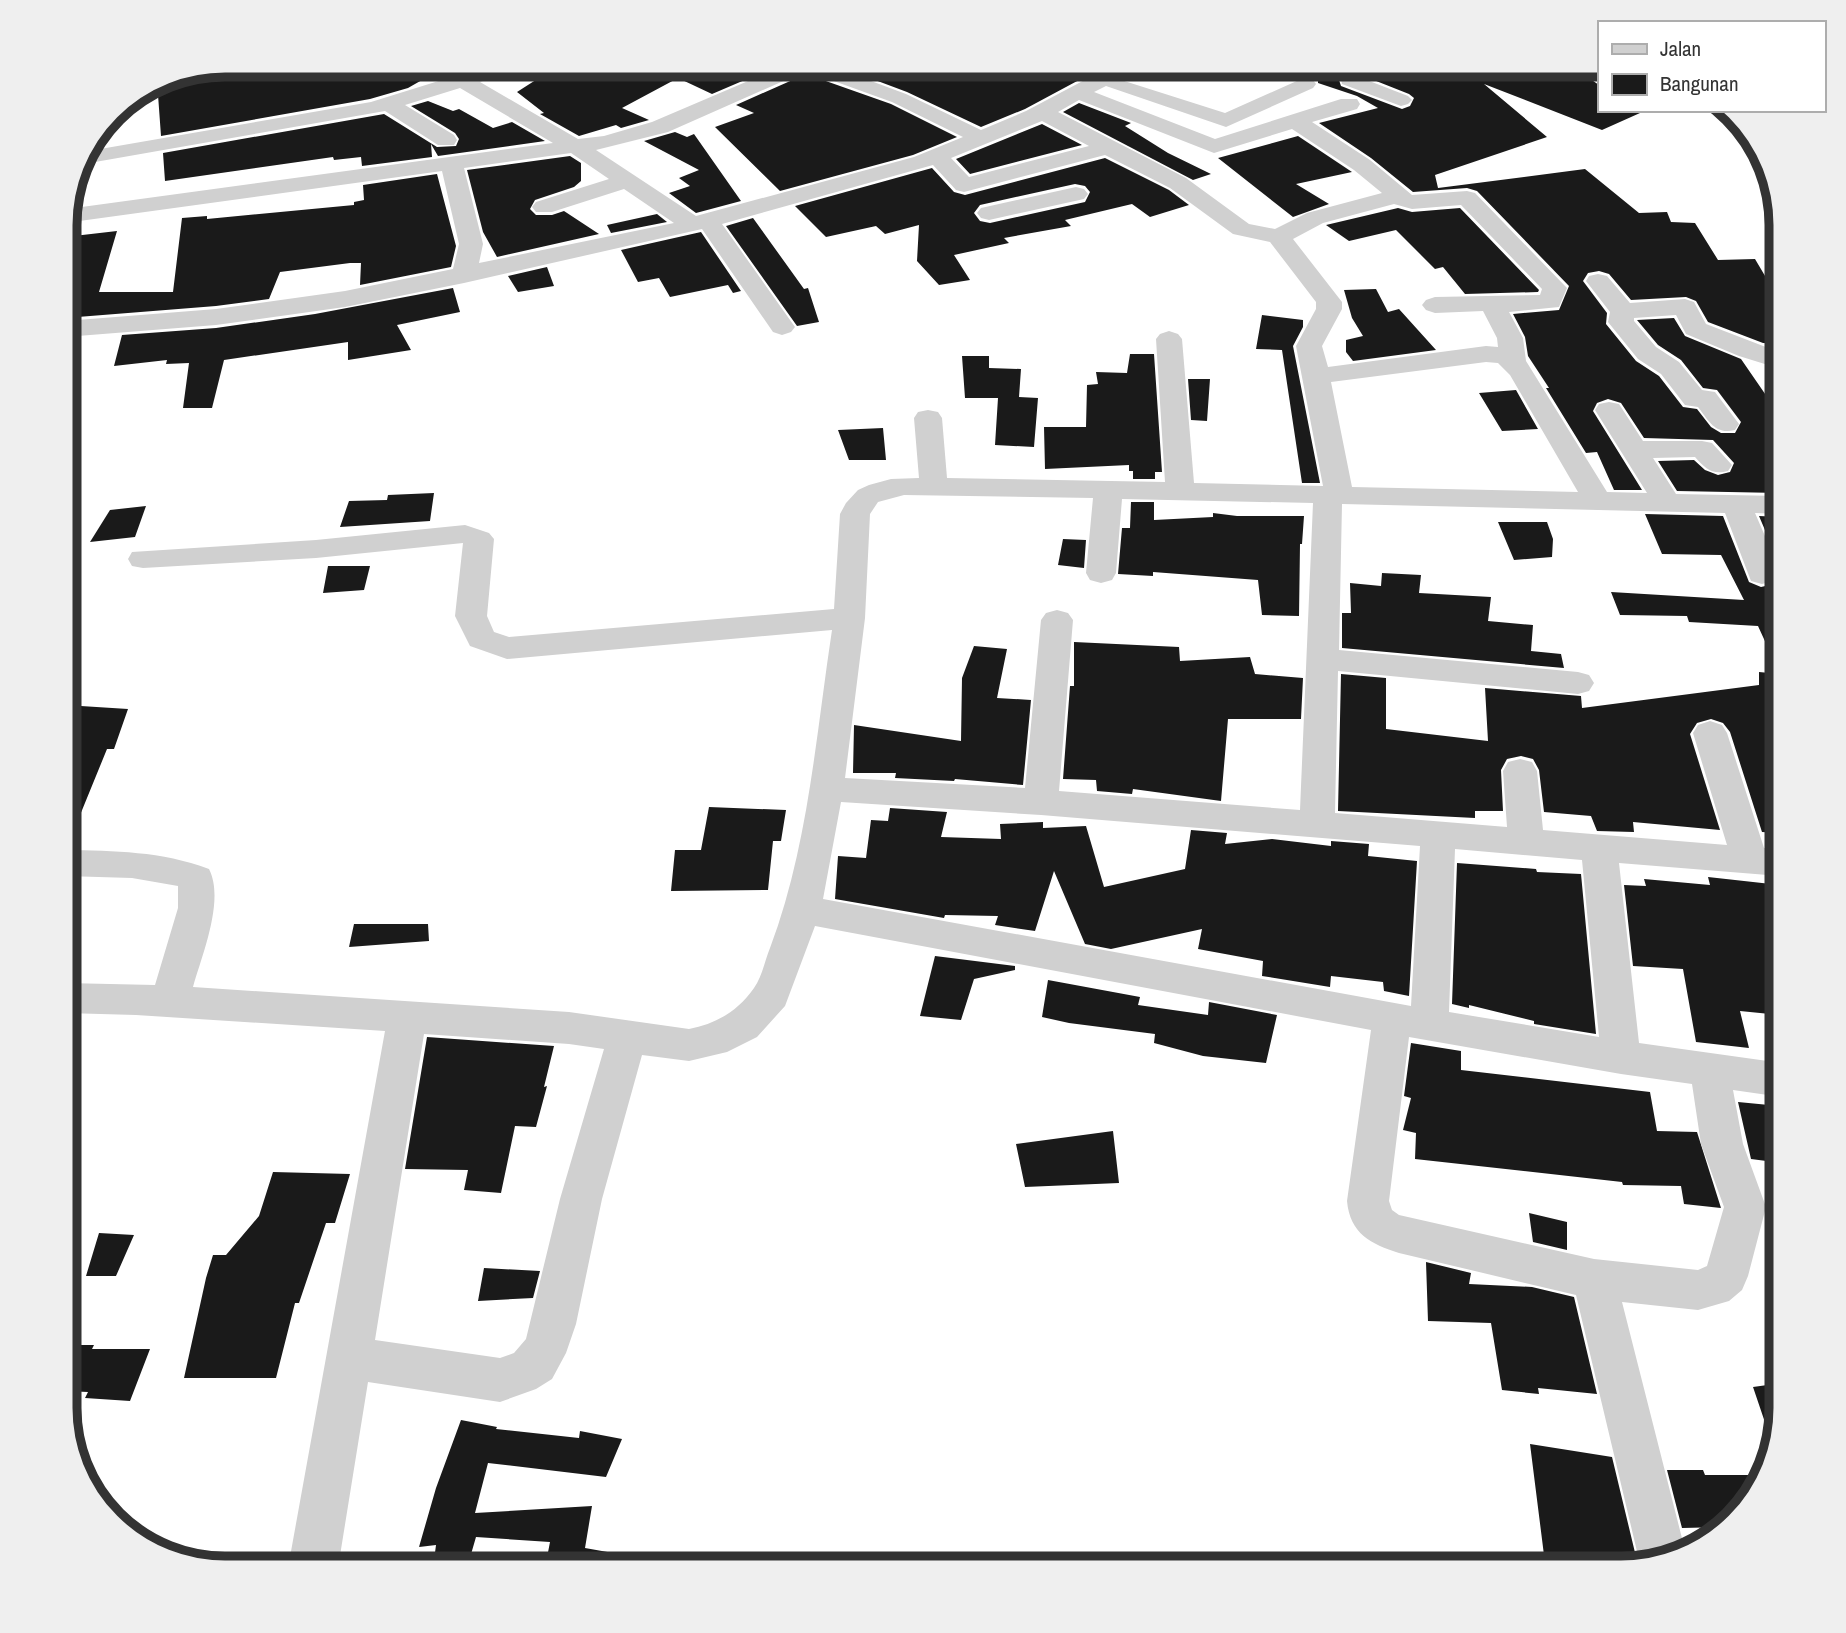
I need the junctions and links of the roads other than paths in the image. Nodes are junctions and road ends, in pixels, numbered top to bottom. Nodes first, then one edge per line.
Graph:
1 (456, 77) edge
2 (474, 77) edge
3 (775, 77) edge
4 (843, 77) edge
5 (1106, 77) edge
6 (1349, 77) edge
7 (1102, 79) junction
8 (462, 81) junction
9 (1306, 84) dead end
10 (1079, 93) junction
11 (1401, 100) dead end
12 (388, 104) junction
13 (1349, 104) dead end
14 (1042, 112) junction
15 (1295, 121) junction
16 (983, 139) junction
17 (446, 140) dead end
18 (576, 147) junction
19 (1108, 148) junction
20 (937, 156) junction
21 (93, 157) edge
22 (452, 164) junction
23 (627, 181) junction
24 (964, 185) junction
25 (1076, 194) dead end
26 (1397, 196) junction
27 (544, 207) dead end
28 (77, 213) edge
29 (989, 213) junction
30 (700, 223) junction
31 (1011, 235) dead end
32 (1278, 237) junction
33 (464, 276) junction
34 (1598, 281) dead end
35 (1492, 303) junction
36 (1435, 305) dead end
37 (1623, 310) junction
38 (782, 327) dead end
39 (77, 328) edge
40 (1168, 339) dead end
41 (1769, 359) edge
42 (1513, 361) junction
43 (1317, 376) junction
44 (1609, 410) dead end
45 (928, 418) dead end
46 (1725, 424) dead end
47 (1634, 450) junction
48 (1718, 465) dead end
49 (934, 486) junction
50 (1108, 489) junction
51 (1180, 491) junction
52 (1333, 496) junction
53 (1598, 502) junction
54 (1667, 503) junction
55 (1736, 504) junction
56 (1769, 505) edge
57 (143, 559) dead end
58 (1101, 573) dead end
59 (1762, 575) dead end
60 (849, 618) junction
61 (1057, 620) dead end
62 (1322, 659) junction
63 (1578, 682) dead end
64 (1710, 733) dead end
65 (1520, 771) dead end
66 (826, 789) junction
67 (1041, 802) junction
68 (1317, 825) junction
69 (1438, 835) junction
70 (1526, 841) junction
71 (1599, 847) junction
72 (1765, 862) edge
73 (77, 863) edge
74 (803, 909) junction
75 (77, 998) edge
76 (170, 1001) junction
77 (407, 1018) junction
78 (1411, 1022) junction
79 (628, 1036) junction
80 (1621, 1058) junction
81 (1710, 1070) junction
82 (1769, 1078) edge
83 (1594, 1279) junction
84 (350, 1358) junction
85 (1661, 1550) edge
86 (315, 1556) edge

1 - 8 street
2 - 8 street
3 - 18 street
4 - 16 street
5 - 7 street
6 - 11 street
7 - 9 street
7 - 10 street
8 - 12 street
8 - 18 street
10 - 14 street
10 - 15 street
12 - 17 street
12 - 21 street
13 - 15 street
14 - 16 street
14 - 19 street
15 - 26 street
16 - 20 street
18 - 22 street
18 - 23 street
19 - 24 street
19 - 32 street
20 - 24 street
20 - 30 street
22 - 28 street
22 - 33 street
23 - 27 street
23 - 30 street
24 - 29 street
25 - 29 street
26 - 32 street
26 - 35 street
29 - 31 street
30 - 33 street
30 - 38 street
32 - 43 street
33 - 39 street
34 - 37 street
35 - 36 street
35 - 42 street
37 - 41 street
37 - 46 street
40 - 51 street
42 - 43 street
42 - 53 street
43 - 52 street
44 - 47 street
45 - 49 street
47 - 48 street
47 - 54 street
49 - 50 street
49 - 60 street
50 - 51 street
50 - 58 street
51 - 52 street
52 - 53 street
52 - 62 street
53 - 54 street
54 - 55 street
55 - 56 street
55 - 59 street
57 - 60 street
60 - 66 street
61 - 67 street
62 - 63 street
62 - 68 street
64 - 72 street
65 - 70 street
66 - 67 street
66 - 74 street
67 - 68 street
68 - 69 street
69 - 70 street
69 - 78 street
70 - 71 street
71 - 72 street
71 - 80 street
73 - 76 street
74 - 78 street
74 - 79 street
75 - 76 street
76 - 77 street
77 - 79 street
77 - 84 street
78 - 80 street
78 - 83 street
79 - 84 street
80 - 81 street
81 - 82 street
81 - 83 street
83 - 85 street
84 - 86 street

